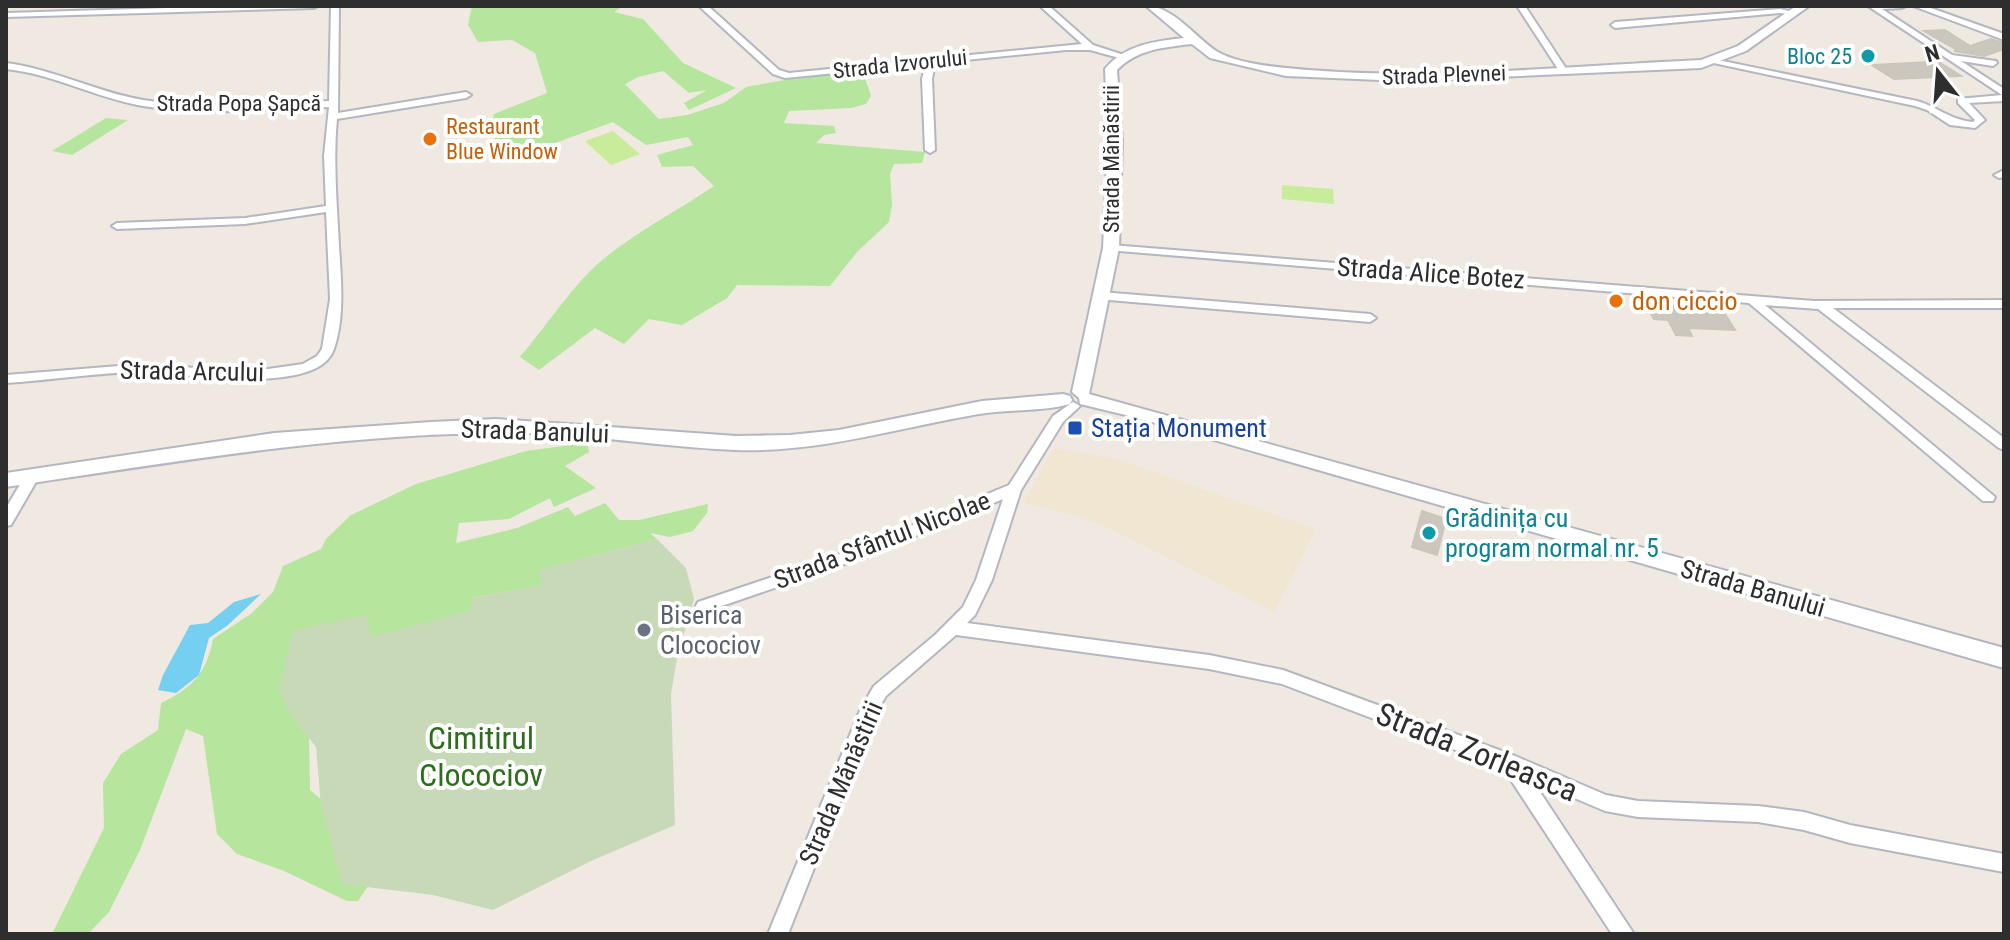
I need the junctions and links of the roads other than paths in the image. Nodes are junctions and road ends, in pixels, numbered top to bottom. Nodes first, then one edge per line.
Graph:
1 (15, 6) edge
2 (314, 6) edge
3 (335, 6) edge
4 (703, 6) edge
5 (1044, 6) edge
6 (1152, 6) edge
7 (1521, 6) edge
8 (1873, 6) edge
9 (1902, 6) edge
10 (1917, 6) edge
11 (1729, 9) dead end
12 (1792, 10) edge
13 (7, 15) edge
14 (1615, 25) dead end
15 (2004, 37) edge
16 (1194, 40) junction
17 (1090, 47) junction
18 (1947, 55) junction
19 (1123, 56) junction
20 (2004, 58) edge
21 (931, 62) junction
22 (1707, 63) junction
23 (1993, 63) junction
24 (6, 66) edge
25 (1563, 70) junction
26 (1972, 72) junction
27 (466, 95) dead end
28 (2004, 95) edge
29 (334, 110) junction
30 (930, 150) dead end
31 (332, 208) junction
32 (117, 226) dead end
33 (1111, 248) junction
34 (1101, 296) junction
35 (1751, 299) junction
36 (1821, 305) junction
37 (2003, 305) edge
38 (1370, 318) dead end
39 (6, 379) edge
40 (1076, 399) junction
41 (2004, 445) edge
42 (33, 475) junction
43 (6, 480) edge
44 (1014, 489) junction
45 (1988, 497) dead end
46 (6, 521) edge
47 (704, 606) dead end
48 (953, 628) junction
49 (2004, 658) edge
50 (1509, 762) junction
51 (2004, 863) edge
52 (778, 934) edge
53 (1624, 934) edge

1 - 13 street
2 - 13 street
3 - 29 street, Strada Arcului
4 - 21 street, Strada Izvorului
5 - 17 street
6 - 16 street
7 - 25 street
8 - 9 street
8 - 18 street
10 - 15 street
11 - 12 street
12 - 14 street
12 - 22 street
16 - 19 street, Strada Mănăstirii
16 - 25 street, Strada Plevnei
17 - 19 street, Strada Izvorului
17 - 21 street, Strada Izvorului
18 - 23 street
18 - 26 street
19 - 33 street, Strada Mănăstirii
20 - 23 street
21 - 30 street
22 - 25 street, Strada Plevnei
22 - 28 street, Strada Plevnei
23 - 26 street
24 - 29 street, Strada Popa Șapcă
26 - 28 street
27 - 29 street
29 - 31 street, Strada Arcului
31 - 32 street
31 - 39 street, Strada Arcului
33 - 34 street, Strada Mănăstirii
33 - 35 street, Strada Alice Botez
34 - 38 street
34 - 40 street, Strada Mănăstirii
35 - 36 street, Strada Alice Botez
35 - 45 street
36 - 37 street, Strada Alice Botez
36 - 41 street
40 - 42 street, Strada Banului
40 - 44 street, Strada Mănăstirii
40 - 49 street, Strada Banului
42 - 43 street, Strada Banului
42 - 46 street
44 - 47 street, Strada Sfântul Nicolae
44 - 48 street, Strada Mănăstirii
48 - 50 street, Strada Zorleasca
48 - 52 street, Strada Mănăstirii
50 - 51 street, Strada Zorleasca
50 - 53 street

